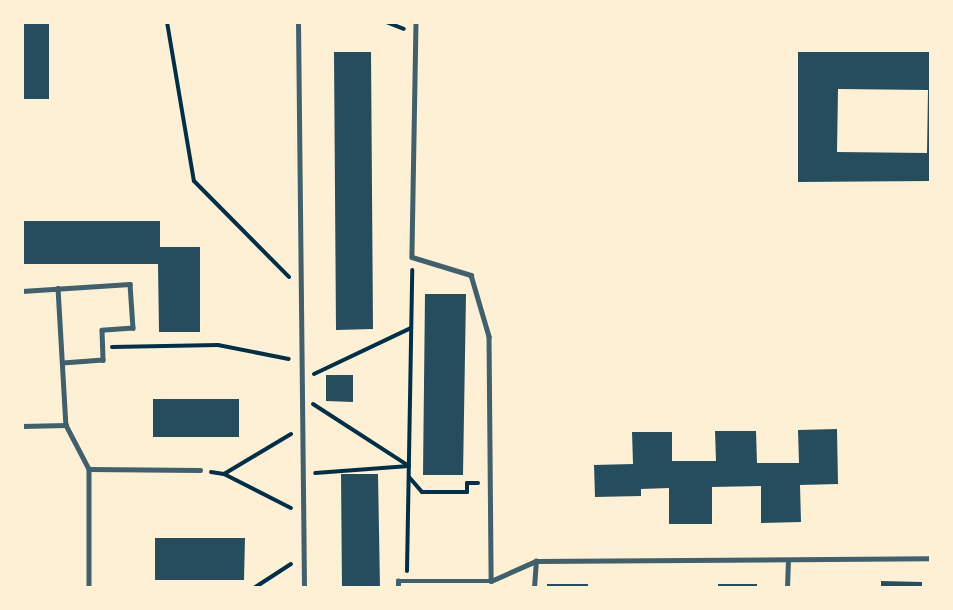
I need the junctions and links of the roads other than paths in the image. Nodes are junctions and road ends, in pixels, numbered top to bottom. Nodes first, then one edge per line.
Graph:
1 (298, 22) edge
2 (416, 22) edge
3 (58, 288) junction
4 (22, 291) edge
5 (63, 363) junction
6 (66, 425) junction
7 (22, 426) edge
8 (89, 469) junction
9 (200, 470) road end
10 (930, 558) edge
11 (536, 561) junction
12 (788, 561) junction
13 (491, 581) junction
14 (89, 588) edge
15 (304, 588) edge
16 (398, 588) edge
17 (534, 588) edge
18 (787, 588) edge

1 - 15 street
2 - 13 lane
3 - 4 lane
3 - 5 lane
3 - 5 lane
5 - 6 lane
6 - 7 lane
6 - 8 lane
8 - 9 lane
8 - 14 lane
10 - 12 lane
11 - 12 lane
11 - 13 lane
11 - 17 lane
12 - 18 lane
13 - 16 lane

